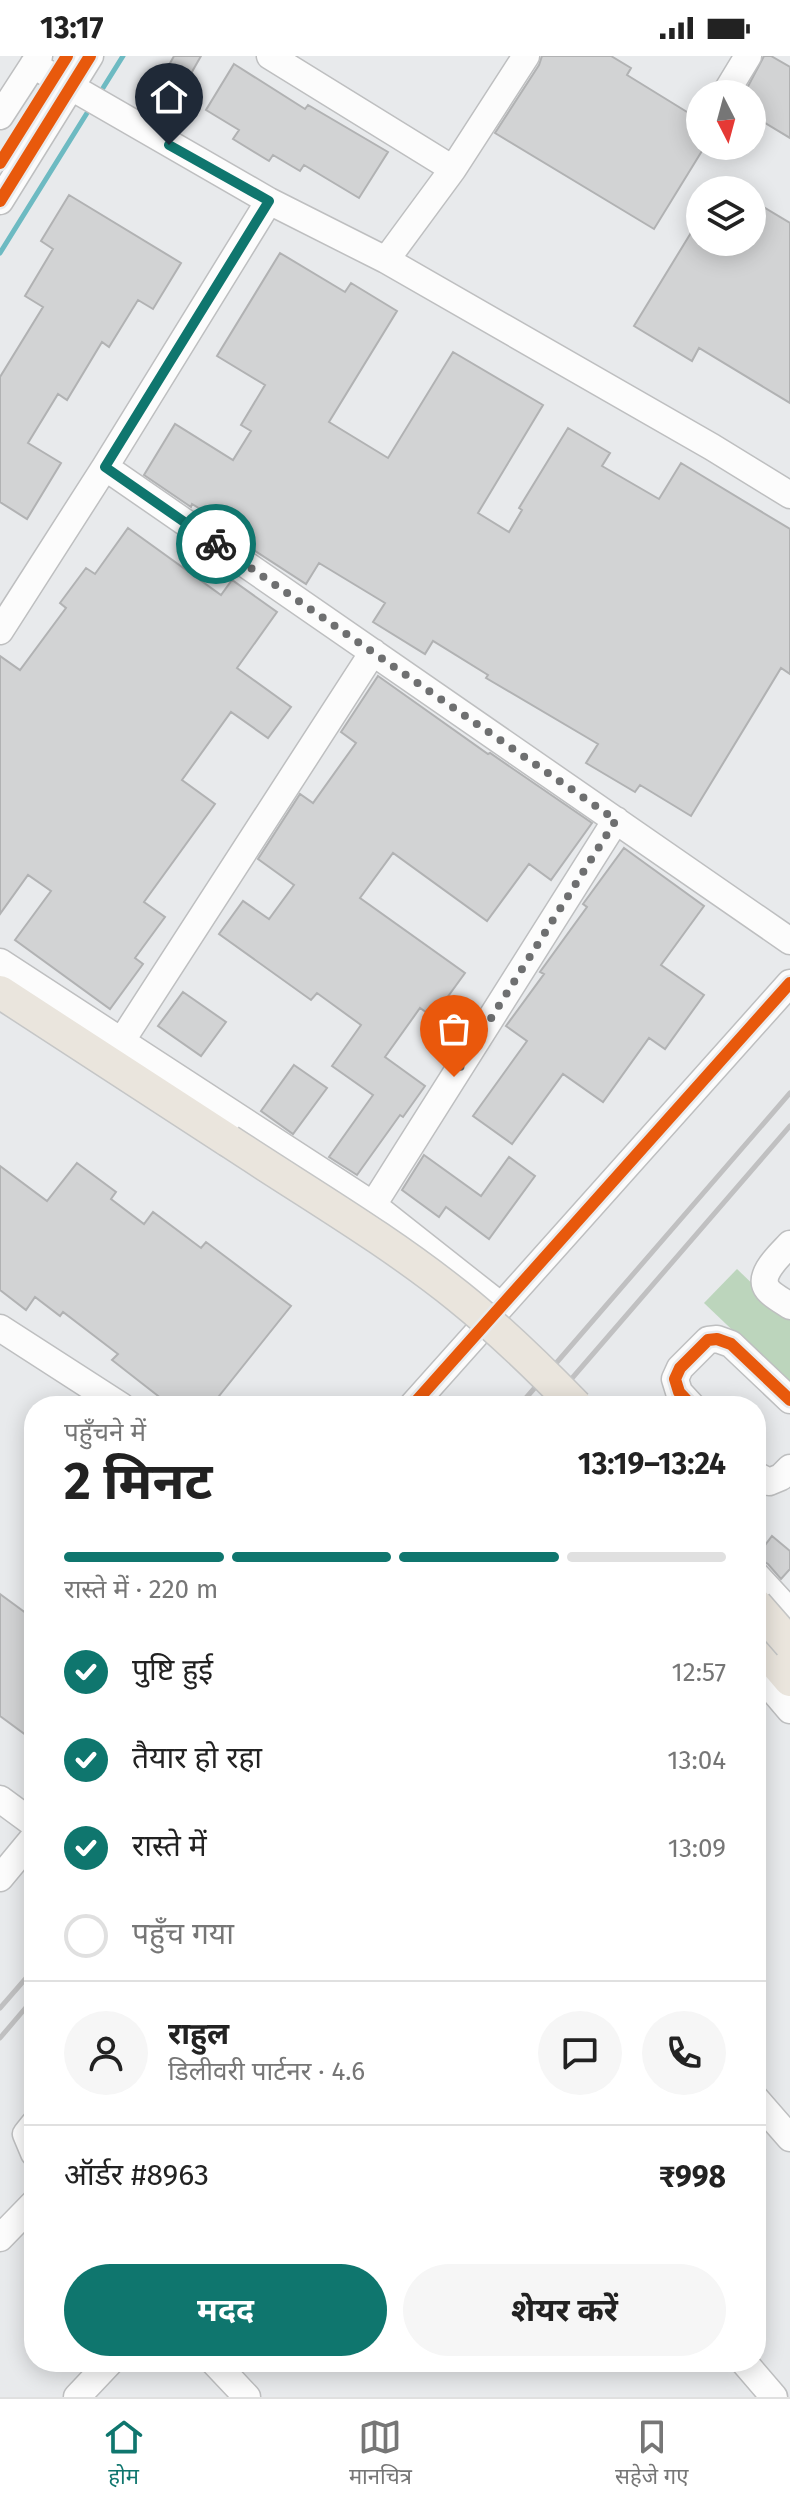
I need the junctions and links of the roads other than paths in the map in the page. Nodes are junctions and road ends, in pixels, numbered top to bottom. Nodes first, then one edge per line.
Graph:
1 (90, 56) edge
2 (526, 56) edge
3 (748, 56) edge
4 (278, 58) edge
5 (36, 60) edge
6 (733, 80) edge
7 (70, 88) junction
8 (0, 116) edge
9 (453, 169) junction
10 (0, 201) edge
11 (269, 201) junction
12 (386, 260) junction
13 (105, 467) junction
14 (790, 495) edge
15 (0, 631) edge
16 (373, 652) junction
17 (616, 820) junction
18 (790, 941) edge
19 (0, 962) edge
20 (790, 983) edge
21 (0, 992) edge
22 (0, 1016) edge
23 (114, 1052) junction
24 (222, 1148) junction
25 (373, 1205) junction
26 (790, 1244) edge
27 (501, 1306) junction
28 (790, 1306) edge
29 (0, 1328) edge
30 (105, 1396) edge
31 (421, 1396) edge
32 (540, 1396) edge
33 (566, 1396) edge
34 (683, 1396) edge
35 (790, 1400) edge
36 (790, 1468) edge
37 (766, 1480) edge
38 (779, 1601) edge
39 (790, 1644) edge
40 (766, 1652) edge
41 (790, 1680) edge
42 (766, 1682) edge
43 (790, 1710) edge
44 (0, 1799) edge
45 (24, 1817) edge
46 (24, 1849) edge
47 (0, 1878) edge
48 (766, 2110) edge
49 (790, 2138) edge
50 (24, 2213) edge
51 (0, 2238) edge
52 (101, 2372) edge
53 (223, 2372) edge
54 (753, 2372) edge
55 (790, 2391) edge
56 (77, 2397) edge
57 (247, 2397) edge
58 (774, 2397) edge
59 (784, 2397) edge

1 - 7 street
2 - 9 street
3 - 6 street
4 - 9 street
5 - 7 street
5 - 8 street
7 - 10 street
7 - 11 street
9 - 12 street
11 - 12 street
11 - 13 street
12 - 14 street
13 - 15 street
13 - 16 street
16 - 17 street
16 - 23 street
17 - 18 street
17 - 25 street
19 - 23 street
20 - 27 street
21 - 23 main road
22 - 24 main road
23 - 24 main road
23 - 25 street
24 - 32 main road
24 - 33 main road, bridge
25 - 27 street
26 - 28 street
27 - 31 street
29 - 30 street
34 - 35 street
36 - 37 street
38 - 39 main road, bridge
40 - 41 main road
42 - 43 street
44 - 45 street
46 - 47 street
48 - 49 street
50 - 51 street
52 - 56 street
53 - 57 street
54 - 58 street
55 - 59 street

